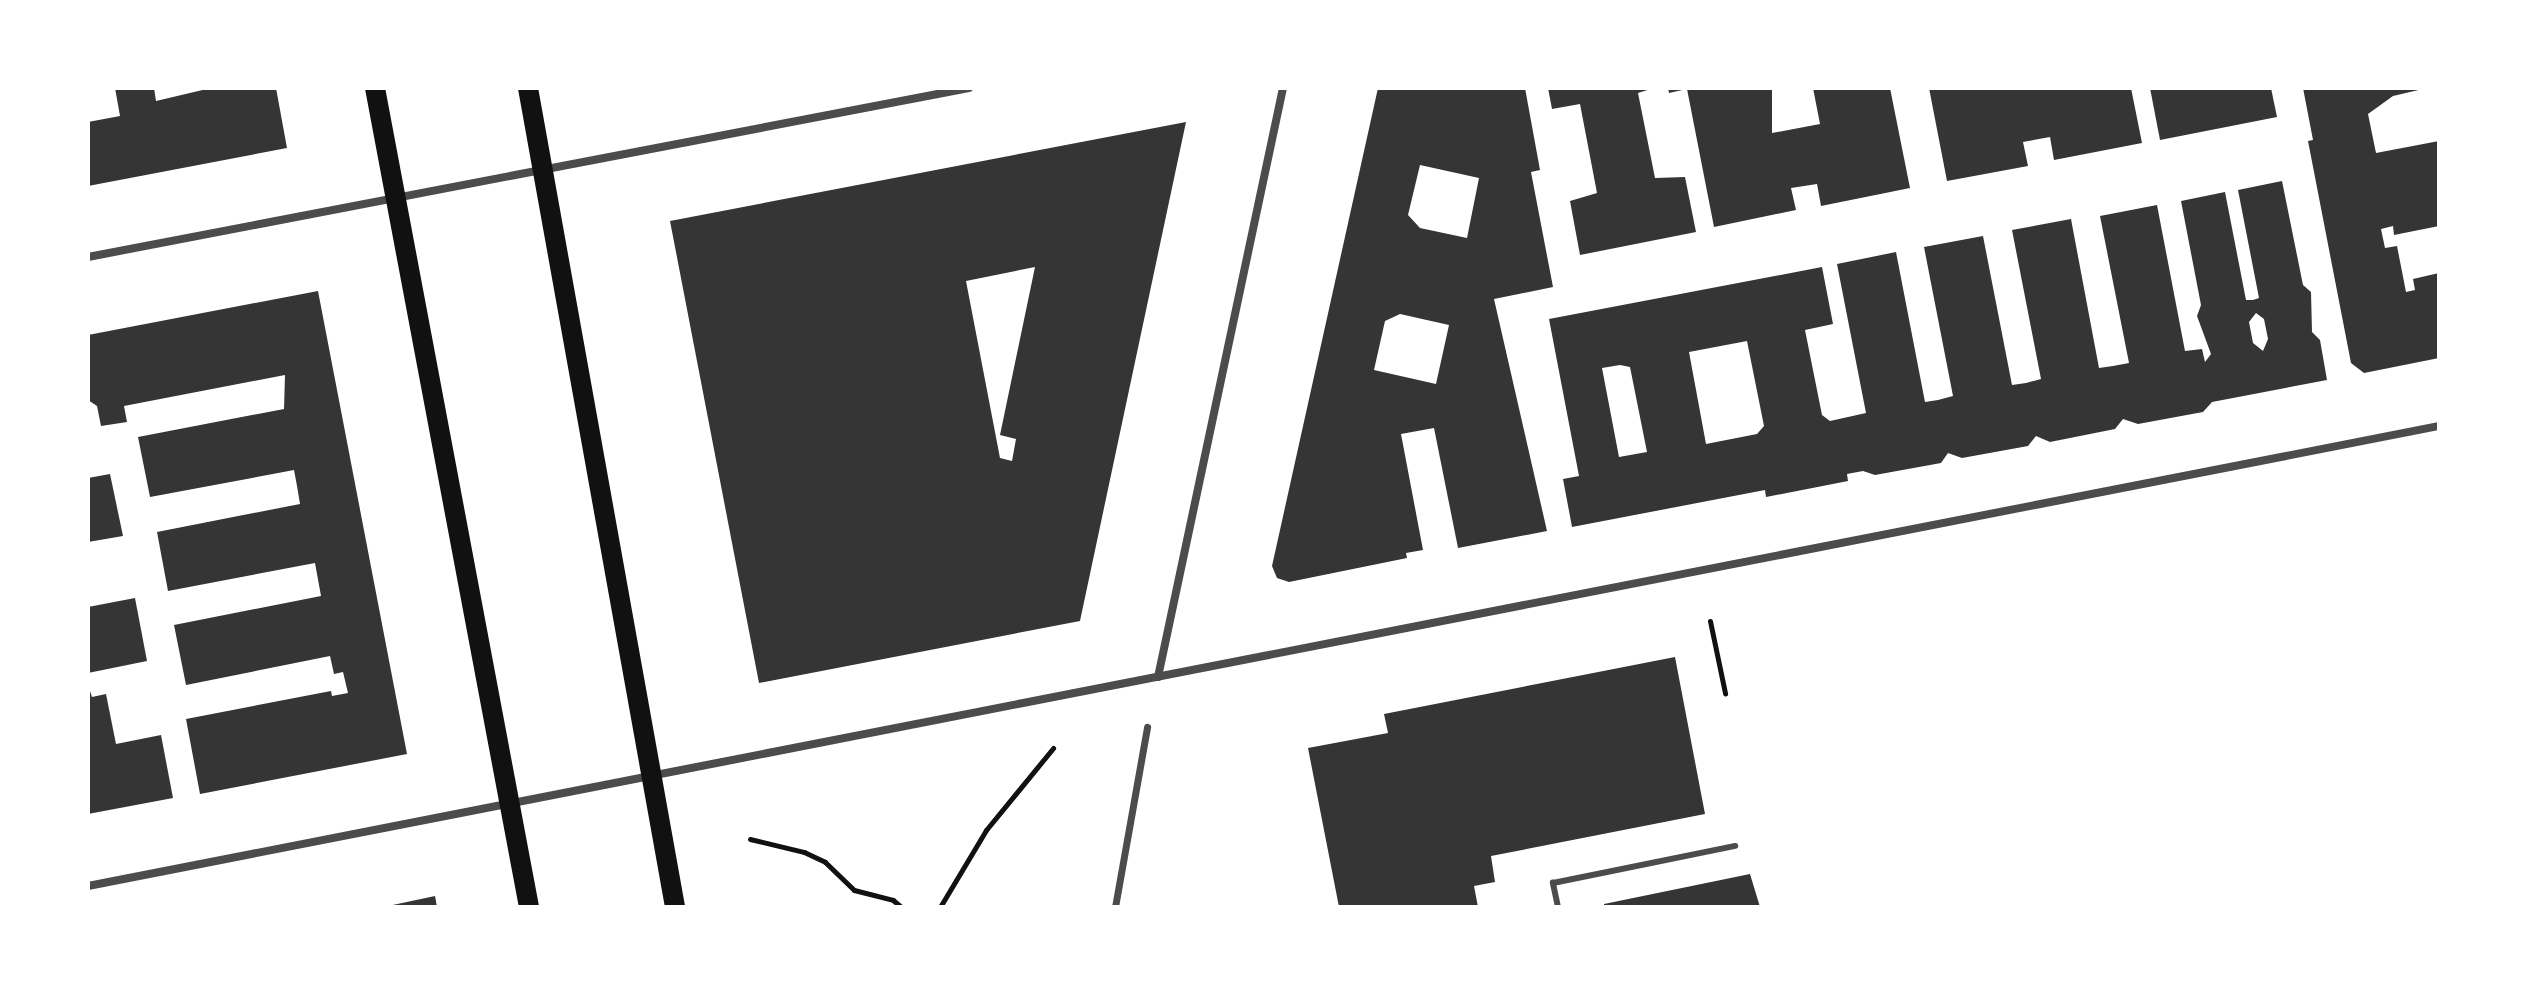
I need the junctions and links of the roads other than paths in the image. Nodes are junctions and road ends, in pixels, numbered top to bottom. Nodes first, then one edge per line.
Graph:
1 (375, 88) edge
2 (528, 88) edge
3 (969, 88) edge
4 (1283, 88) edge
5 (543, 170) junction
6 (397, 198) junction
7 (88, 257) edge
8 (2439, 426) edge
9 (1158, 677) junction
10 (1147, 727) dead end
11 (650, 779) junction
12 (508, 803) junction
13 (1735, 846) dead end
14 (88, 886) edge
15 (529, 907) edge
16 (675, 907) edge
17 (1115, 907) edge
18 (1558, 907) edge

1 - 6 main road
2 - 5 main road
3 - 5 street
4 - 9 street
5 - 6 street
5 - 11 main road
6 - 7 street
6 - 12 main road
8 - 9 street
9 - 11 street
10 - 17 street
11 - 12 street
11 - 16 main road
12 - 14 street
12 - 15 main road
13 - 18 lane

